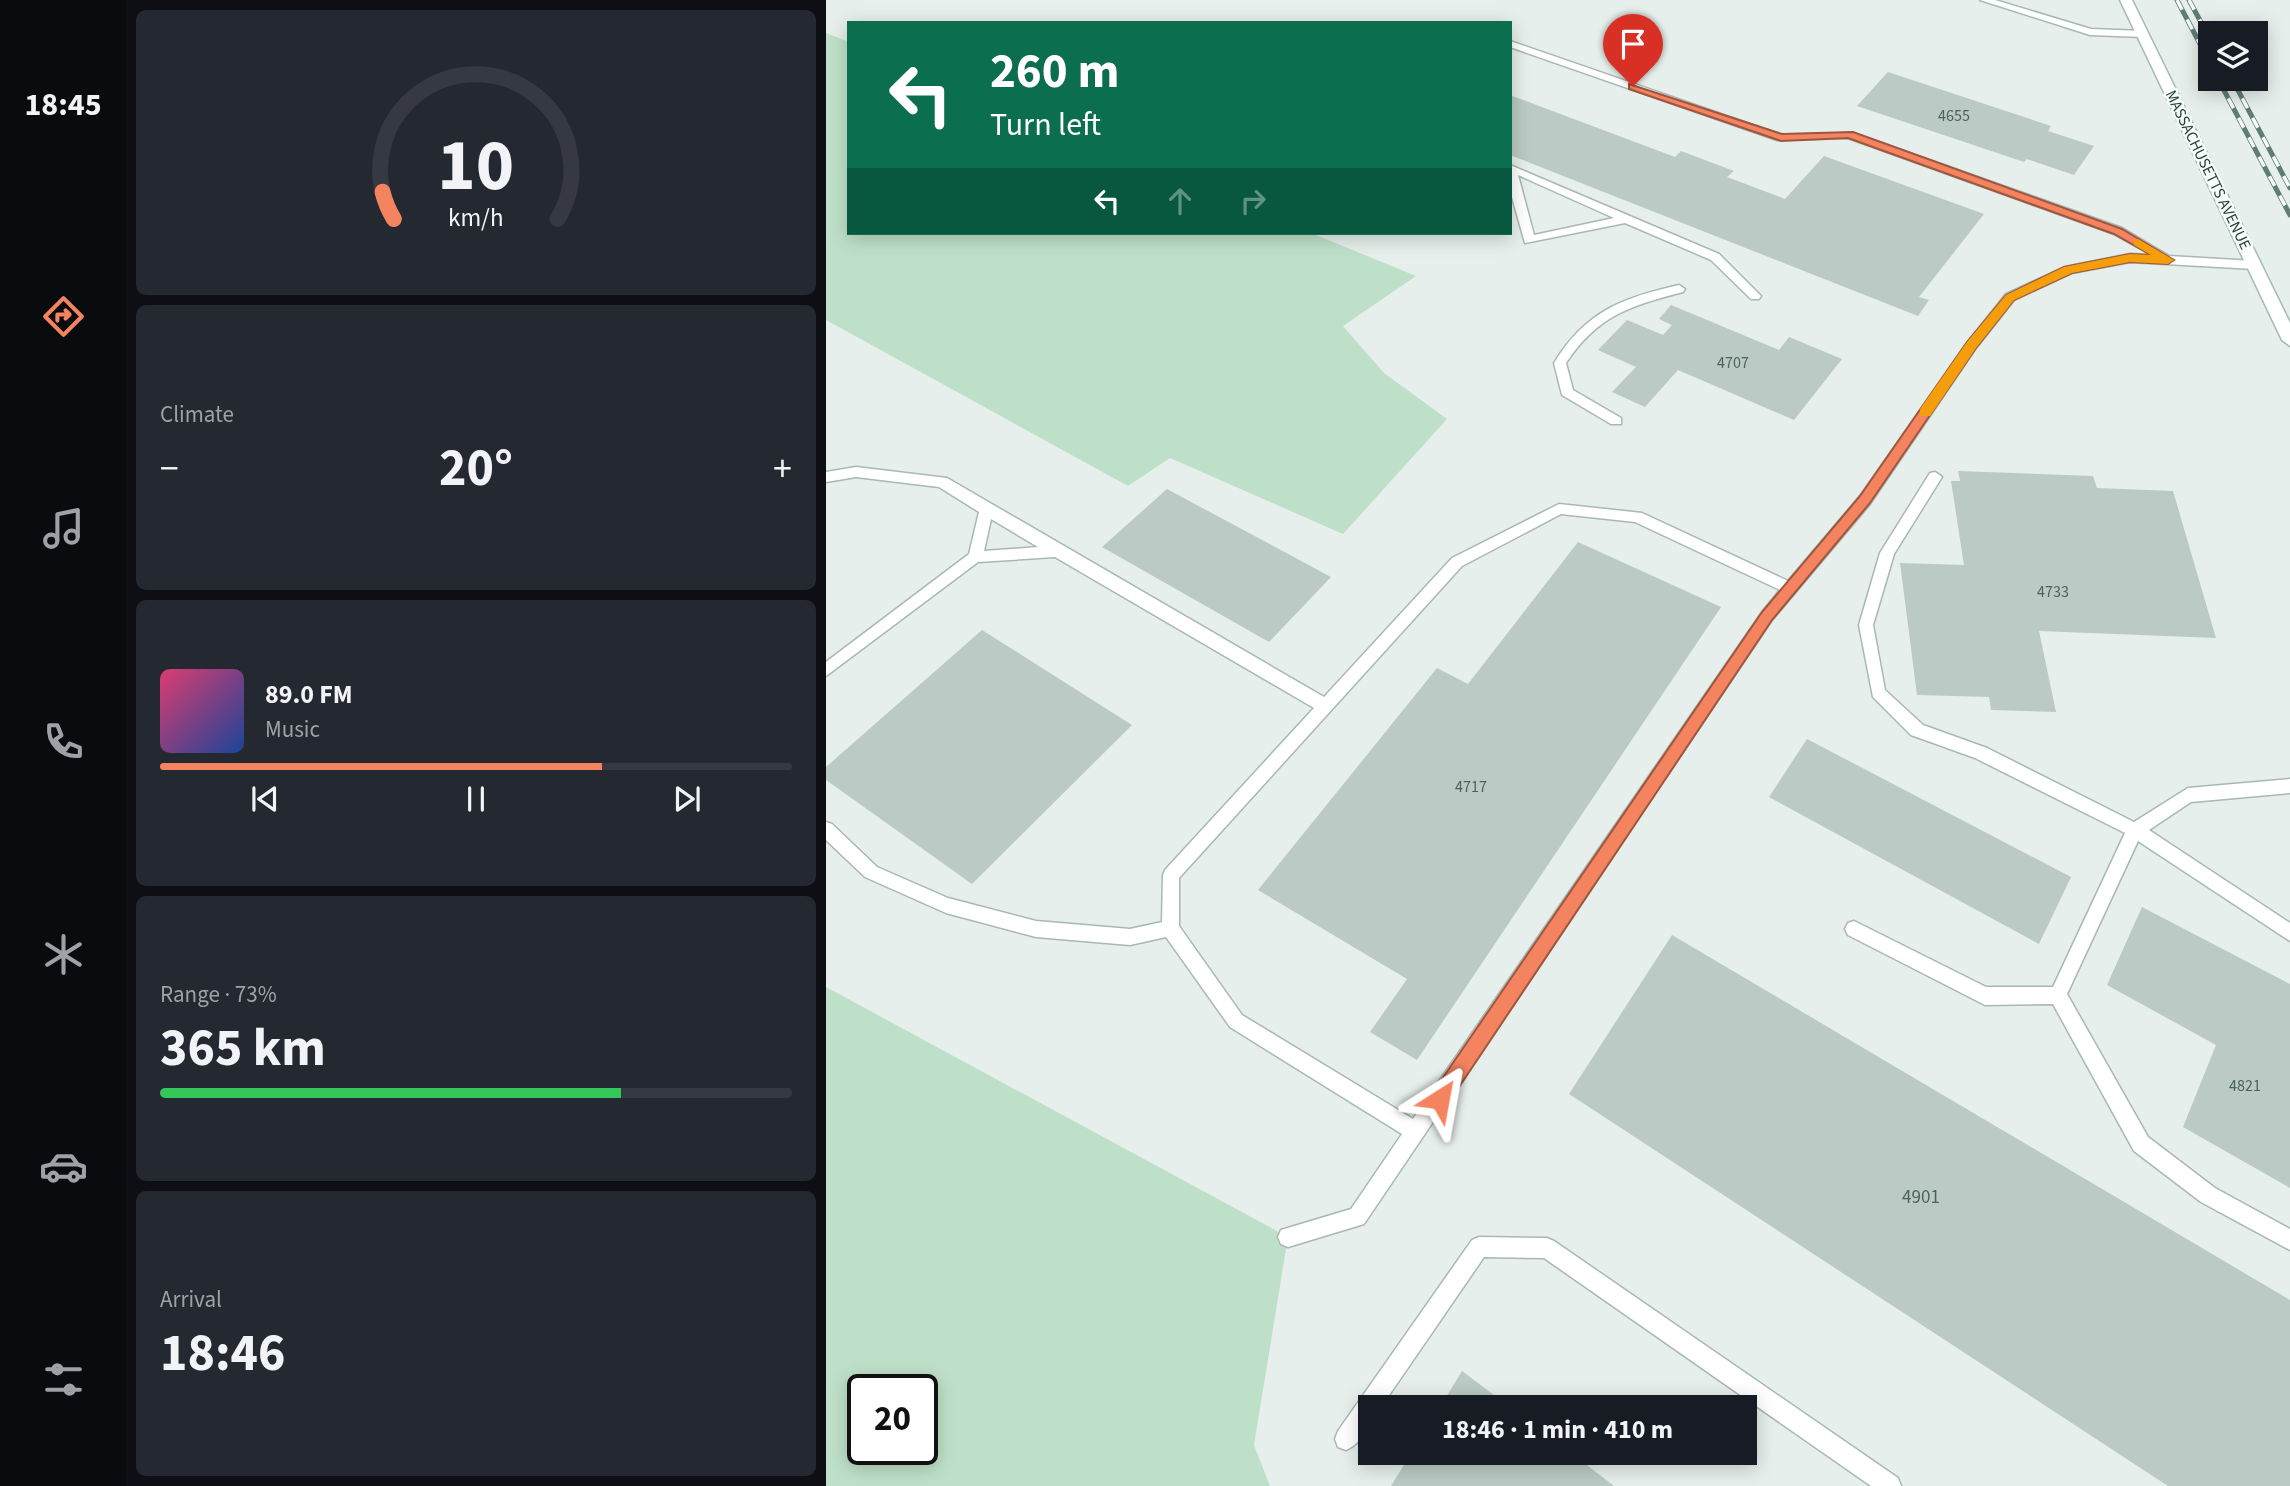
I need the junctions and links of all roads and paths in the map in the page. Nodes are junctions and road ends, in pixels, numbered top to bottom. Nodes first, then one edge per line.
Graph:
1 (1984, 0) edge
2 (2126, 0) edge
3 (2143, 34) junction
4 (1512, 45) edge
5 (1512, 169) edge
6 (1512, 176) edge
7 (1626, 219) junction
8 (2168, 260) junction
9 (2254, 265) junction
10 (1679, 289) dead end
11 (1755, 296) dead end
12 (2290, 340) edge
13 (1616, 421) dead end
14 (826, 477) edge
15 (1935, 477) dead end
16 (986, 510) junction
17 (1056, 551) junction
18 (975, 557) junction
19 (1790, 588) junction
20 (826, 670) edge
21 (1325, 706) junction
22 (2290, 786) edge
23 (826, 830) edge
24 (2135, 830) junction
25 (1170, 928) junction
26 (1854, 929) dead end
27 (2290, 933) edge
28 (2058, 995) junction
29 (1416, 1132) junction
30 (1288, 1237) dead end
31 (2290, 1240) edge
32 (1346, 1439) dead end
33 (1891, 1486) edge

1 - 3 lane
2 - 3 main road, MASSACHUSETTS AVENUE
3 - 9 main road, MASSACHUSETTS AVENUE
4 - 8 lane
5 - 7 lane
6 - 7 lane
7 - 11 lane
8 - 9 lane
8 - 19 lane
9 - 12 main road, MASSACHUSETTS AVENUE
10 - 13 lane
14 - 16 lane
15 - 24 lane
16 - 17 lane
16 - 18 lane
17 - 18 lane
17 - 21 lane
18 - 20 lane
19 - 21 lane
19 - 29 lane
21 - 25 lane
22 - 24 lane
23 - 25 lane
24 - 27 lane
24 - 28 lane
25 - 29 lane
26 - 28 lane
28 - 31 lane
29 - 30 lane
32 - 33 lane

